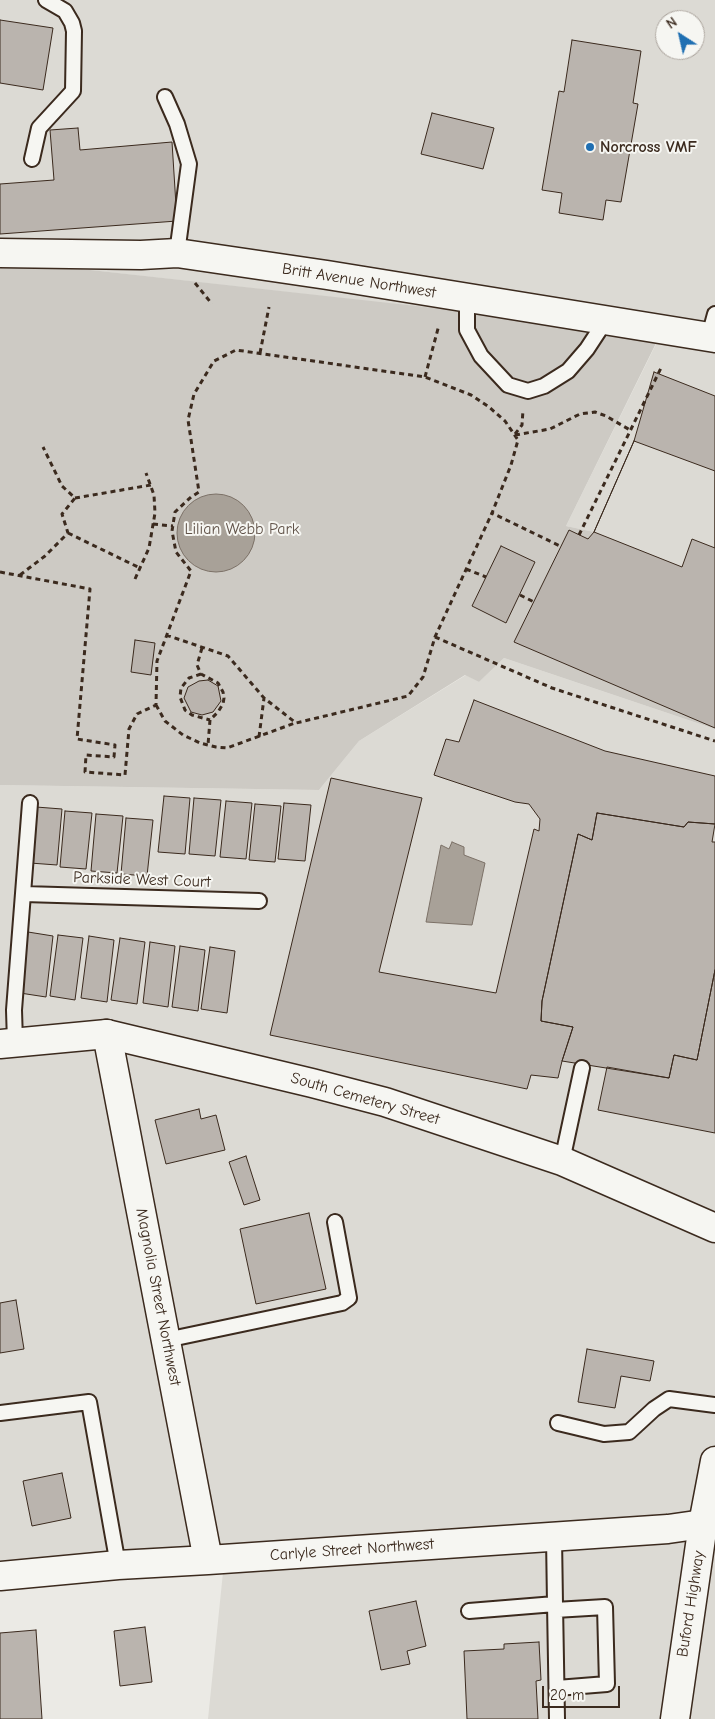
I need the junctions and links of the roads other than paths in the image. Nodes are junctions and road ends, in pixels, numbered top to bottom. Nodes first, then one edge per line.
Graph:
1 (46, 0) edge
2 (165, 97) dead end
3 (32, 159) dead end
4 (0, 253) edge
5 (177, 254) junction
6 (467, 299) junction
7 (606, 320) junction
8 (713, 329) edge
9 (30, 803) dead end
10 (24, 894) junction
11 (258, 901) dead end
12 (107, 1034) junction
13 (8, 1043) edge
14 (582, 1068) dead end
15 (562, 1161) junction
16 (335, 1222) dead end
17 (715, 1228) edge
18 (166, 1340) junction
19 (715, 1405) edge
20 (0, 1413) edge
21 (558, 1423) dead end
22 (715, 1460) edge
23 (703, 1524) junction
24 (554, 1537) junction
25 (208, 1560) junction
26 (118, 1564) junction
27 (0, 1576) edge
28 (555, 1607) junction
29 (469, 1611) dead end
30 (557, 1688) junction
31 (558, 1719) edge
32 (675, 1719) edge

1 - 3 lane
2 - 5 lane
4 - 5 street, Britt Avenue Northwest
5 - 6 street, Britt Avenue Northwest
6 - 7 street, Britt Avenue Northwest
6 - 7 lane
7 - 8 street, Britt Avenue Northwest
9 - 10 lane
10 - 11 lane, Parkside West Court
10 - 13 lane
12 - 13 street, South Cemetery Street
12 - 15 street, South Cemetery Street
12 - 18 street, Magnolia Street Northwest
14 - 15 lane
15 - 17 street, South Cemetery Street
16 - 18 lane
18 - 25 street, Magnolia Street Northwest
19 - 21 lane
20 - 26 lane
22 - 23 street, Buford Highway
23 - 24 street, Carlyle Street Northwest
23 - 32 street, Buford Highway
24 - 25 street, Carlyle Street Northwest
24 - 28 lane
25 - 26 street, Carlyle Street Northwest
26 - 27 street, Carlyle Street Northwest
28 - 29 lane
28 - 30 lane
28 - 30 lane
30 - 31 lane

